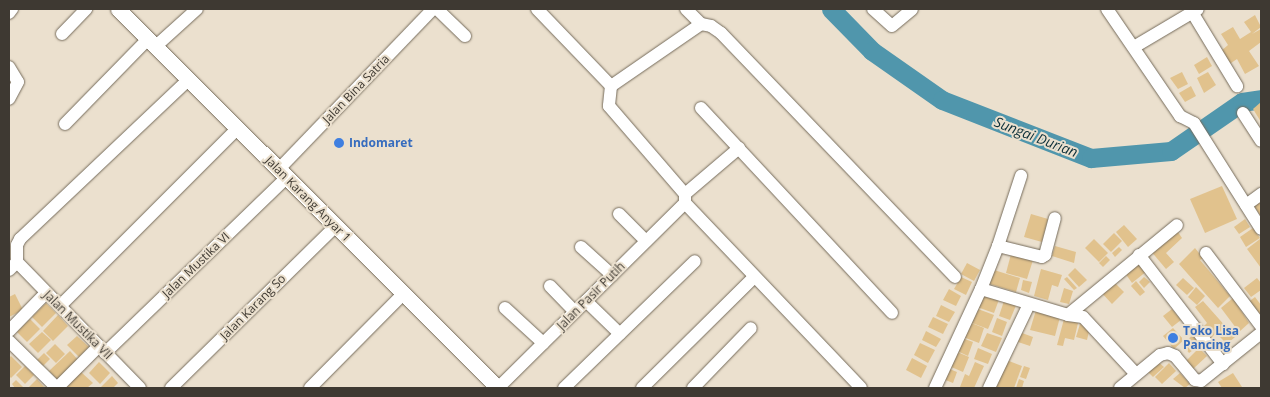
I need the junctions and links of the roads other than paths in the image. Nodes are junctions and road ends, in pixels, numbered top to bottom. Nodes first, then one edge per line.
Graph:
1 (12, 9) edge
2 (86, 9) edge
3 (118, 9) edge
4 (197, 9) edge
5 (433, 9) edge
6 (437, 9) edge
7 (538, 9) edge
8 (686, 9) edge
9 (872, 9) edge
10 (912, 9) edge
11 (1107, 9) edge
12 (1195, 11) edge
13 (9, 12) edge
14 (701, 24) junction
15 (62, 34) dead end
16 (465, 36) dead end
17 (152, 43) junction
18 (1134, 47) junction
19 (9, 67) edge
20 (189, 79) junction
21 (611, 86) junction
22 (1237, 86) dead end
23 (9, 99) edge
24 (701, 108) dead end
25 (1243, 113) dead end
26 (65, 124) dead end
27 (238, 128) junction
28 (1261, 141) edge
29 (739, 148) junction
30 (283, 173) junction
31 (1021, 176) dead end
32 (1261, 194) edge
33 (685, 199) junction
34 (1246, 205) junction
35 (619, 214) dead end
36 (1055, 218) dead end
37 (1177, 225) dead end
38 (336, 226) junction
39 (1261, 229) edge
40 (646, 241) junction
41 (998, 246) junction
42 (582, 247) dead end
43 (1206, 253) dead end
44 (1139, 255) junction
45 (695, 261) dead end
46 (13, 266) edge
47 (612, 275) junction
48 (955, 277) dead end
49 (754, 278) junction
50 (550, 286) dead end
51 (981, 289) junction
52 (46, 293) junction
53 (404, 294) junction
54 (586, 301) junction
55 (1029, 304) junction
56 (60, 306) junction
57 (505, 308) dead end
58 (574, 312) junction
59 (892, 313) dead end
60 (1068, 315) junction
61 (1261, 326) edge
62 (752, 328) dead end
63 (9, 331) edge
64 (1261, 333) edge
65 (620, 334) junction
66 (9, 341) edge
67 (543, 343) junction
68 (102, 349) junction
69 (1224, 364) junction
70 (1136, 374) junction
71 (57, 388) edge
72 (140, 388) edge
73 (171, 388) edge
74 (310, 388) edge
75 (498, 388) edge
76 (564, 388) edge
77 (642, 388) edge
78 (693, 388) edge
79 (861, 388) edge
80 (935, 388) edge
81 (989, 388) edge
82 (1120, 388) edge

1 - 13 street
2 - 15 street
3 - 17 main road, Jalan Karang Anyar 1
4 - 17 street
5 - 30 street, Jalan Bina Satria
6 - 16 street
7 - 21 street
8 - 14 street
9 - 10 street
11 - 18 street
12 - 18 street
12 - 22 street
14 - 21 street
14 - 48 street
17 - 20 main road, Jalan Karang Anyar 1
17 - 26 street
18 - 34 street
19 - 23 street
20 - 27 main road, Jalan Karang Anyar 1
20 - 46 street
21 - 33 street
24 - 29 street
25 - 28 street
27 - 30 main road, Jalan Karang Anyar 1
27 - 56 street
29 - 33 street, Jalan Pasir Putih
29 - 59 street
30 - 38 main road, Jalan Karang Anyar 1
30 - 68 street, Jalan Mustika VI
31 - 41 street
32 - 34 street
33 - 40 street, Jalan Pasir Putih
33 - 49 street
34 - 39 street
35 - 40 street
36 - 41 street
37 - 44 street
38 - 53 main road, Jalan Karang Anyar 1
38 - 73 street, Jalan Karang So
40 - 47 street, Jalan Pasir Putih
41 - 51 street
42 - 47 street
43 - 61 street
44 - 60 street
44 - 69 street
45 - 65 street
46 - 52 street, Jalan Mustika VII
47 - 54 street, Jalan Pasir Putih
49 - 77 street
49 - 79 street
50 - 58 street
51 - 55 street
51 - 80 street
52 - 56 street, Jalan Mustika VII
52 - 63 street
53 - 74 street
53 - 75 main road, Jalan Karang Anyar 1
54 - 58 street, Jalan Pasir Putih
54 - 65 street
55 - 60 street
55 - 81 street
56 - 68 street, Jalan Mustika VII
57 - 67 street
58 - 67 street, Jalan Pasir Putih
60 - 70 street
62 - 78 street
64 - 69 street
65 - 76 street
66 - 71 street
67 - 75 street, Jalan Pasir Putih
68 - 71 street, Jalan Mustika VI
68 - 72 street, Jalan Mustika VII
69 - 70 street
70 - 82 street

